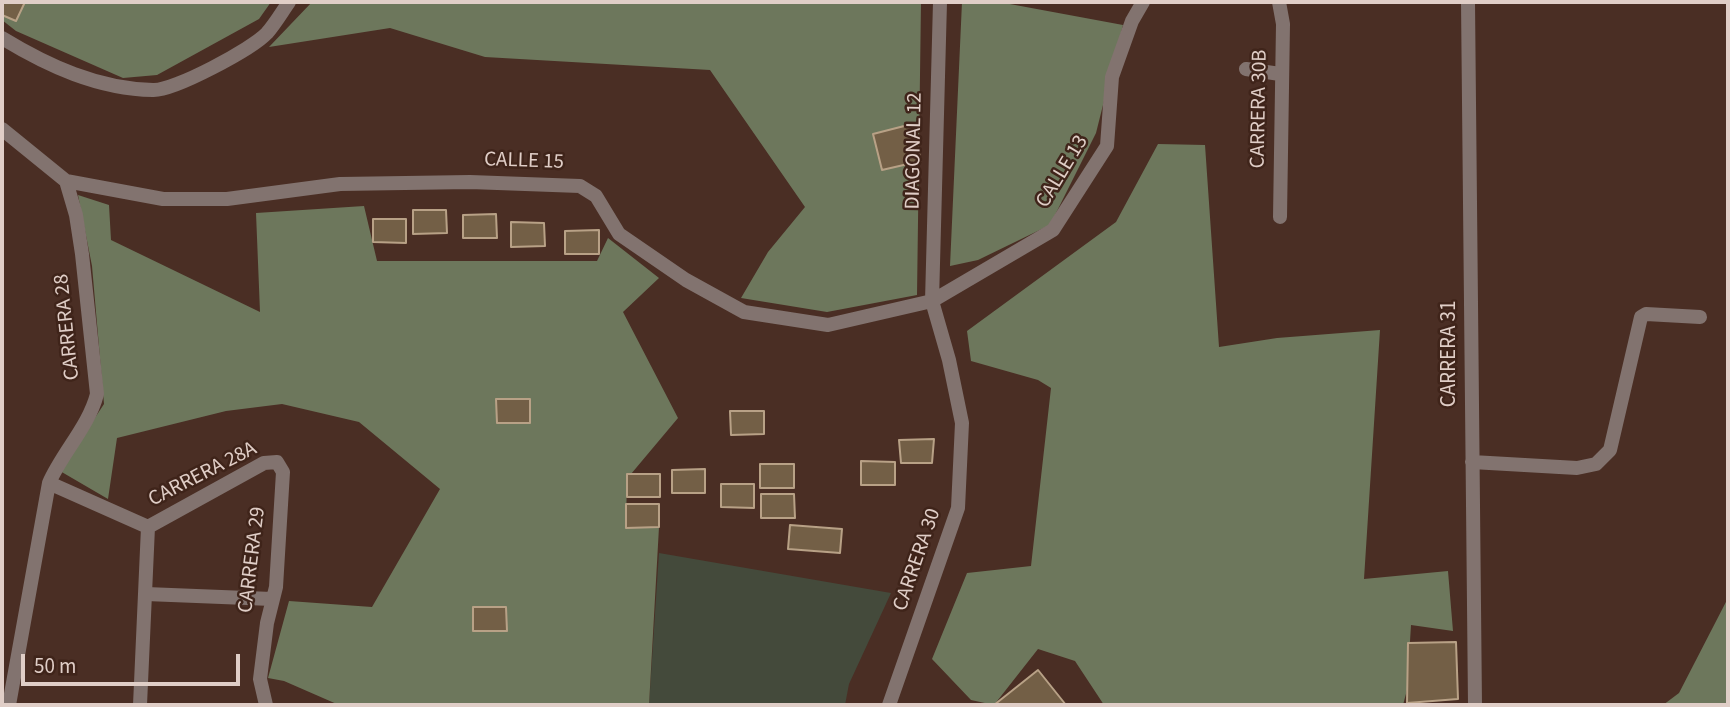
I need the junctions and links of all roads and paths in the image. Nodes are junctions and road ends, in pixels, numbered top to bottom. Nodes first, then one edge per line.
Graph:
1 (289, 2) edge
2 (940, 2) edge
3 (1143, 2) edge
4 (1279, 2) edge
5 (1468, 2) edge
6 (2, 38) edge
7 (1246, 69) dead end
8 (1280, 74) junction
9 (2, 129) edge
10 (66, 180) junction
11 (1280, 217) dead end
12 (932, 301) junction
13 (1700, 317) dead end
14 (1472, 461) junction
15 (277, 462) joint
16 (49, 483) junction
17 (148, 527) junction
18 (146, 594) junction
19 (272, 599) junction
20 (9, 705) edge
21 (140, 705) edge
22 (266, 705) edge
23 (890, 705) edge
24 (1475, 705) edge

1 - 6 street
2 - 12 street, DIAGONAL 12
3 - 12 street, CALLE 13
4 - 8 street, CARRERA 30B
5 - 14 street, CARRERA 31
7 - 8 street
8 - 11 street, CARRERA 30B
9 - 10 street
10 - 12 street, CALLE 15
10 - 16 street, CARRERA 28
12 - 23 street, CARRERA 30
13 - 14 street
14 - 24 street, CARRERA 31
15 - 17 street, CARRERA 28A
15 - 19 street, CARRERA 29
16 - 17 street, CARRERA 28A
16 - 20 street, CARRERA 28
17 - 18 street, CARRERA 28A
18 - 19 street
18 - 21 street, CARRERA 28A
19 - 22 street, CARRERA 29

